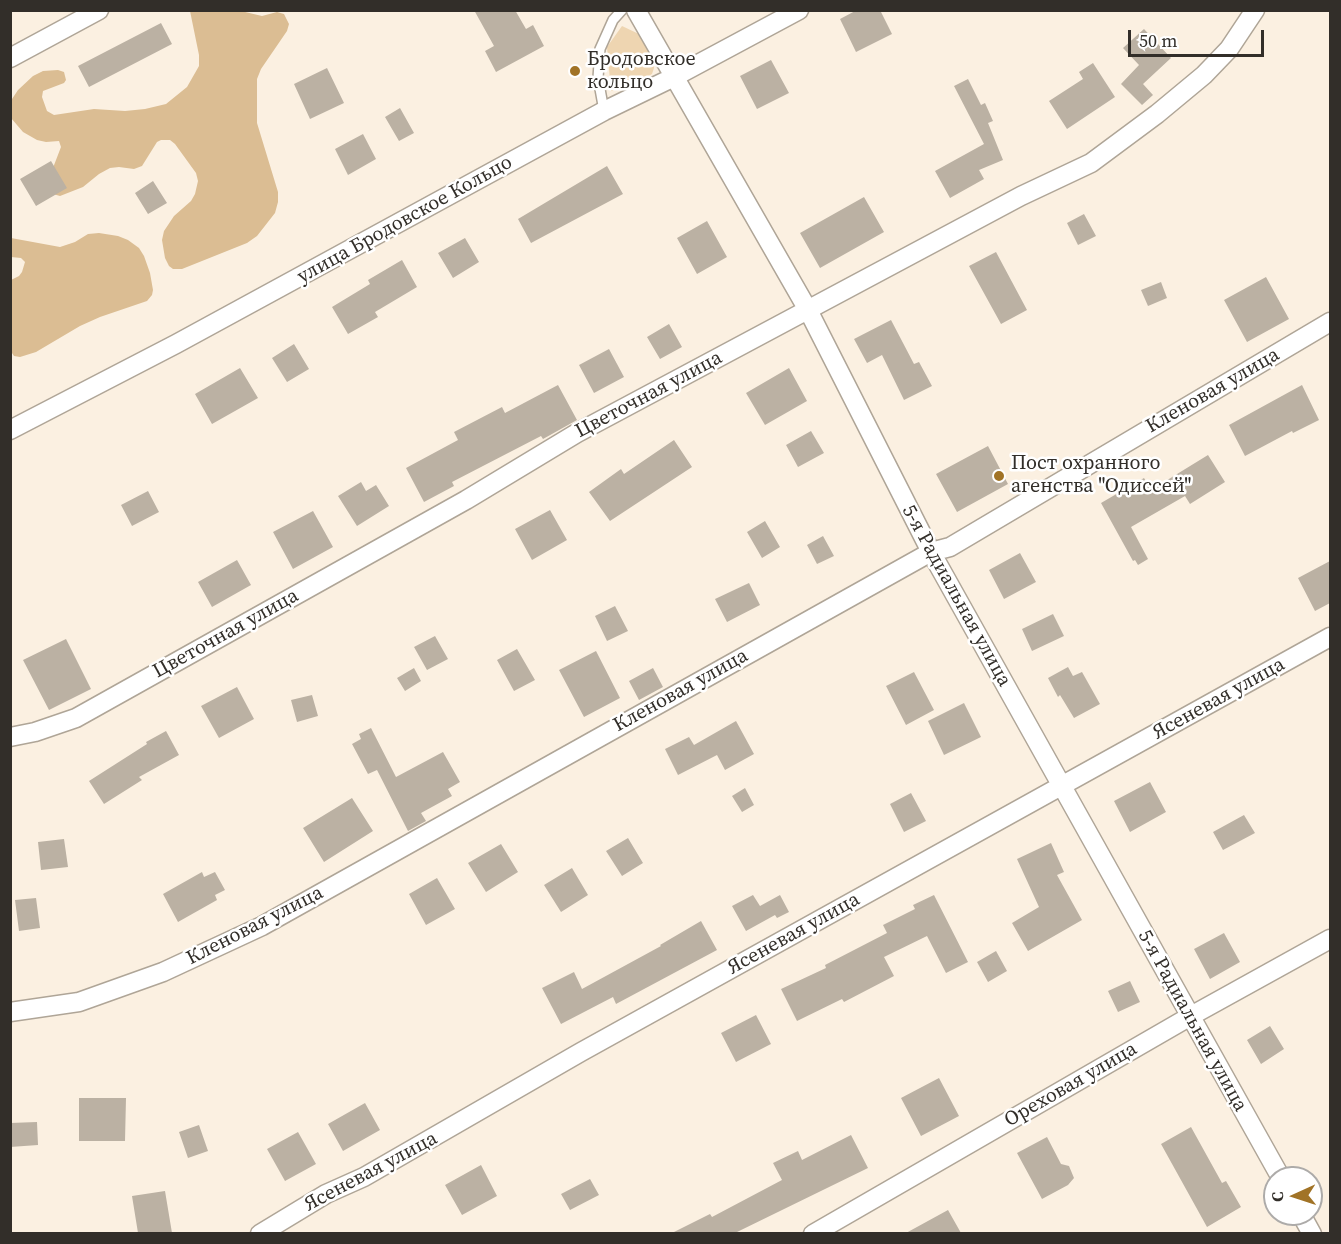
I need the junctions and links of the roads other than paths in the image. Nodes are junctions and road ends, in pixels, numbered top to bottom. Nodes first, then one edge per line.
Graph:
1 (99, 10) edge
2 (622, 10) edge
3 (636, 10) edge
4 (799, 10) edge
5 (1255, 10) edge
6 (10, 58) edge
7 (674, 78) junction
8 (604, 111) junction
9 (808, 310) junction
10 (1330, 322) edge
11 (10, 430) edge
12 (931, 552) junction
13 (1330, 637) edge
14 (10, 737) edge
15 (1061, 787) junction
16 (1330, 939) edge
17 (10, 1012) edge
18 (1189, 1017) junction
19 (1274, 1166) edge
20 (260, 1233) edge
21 (813, 1233) edge

1 - 6 street
2 - 8 lane
3 - 7 street, 5-я Радиальная улица
4 - 7 street, улица Бродовское Кольцо
5 - 9 street, Цветочная улица
7 - 8 street, улица Бродовское Кольцо
7 - 9 street, 5-я Радиальная улица
8 - 11 street, улица Бродовское Кольцо
9 - 12 street, 5-я Радиальная улица
9 - 14 street, Цветочная улица
10 - 12 street, Кленовая улица
12 - 15 street, 5-я Радиальная улица
12 - 17 street, Кленовая улица
13 - 15 street, Ясеневая улица
15 - 18 street, 5-я Радиальная улица
15 - 20 street, Ясеневая улица
16 - 18 street, Ореховая улица
18 - 19 street, 5-я Радиальная улица
18 - 21 street, Ореховая улица

